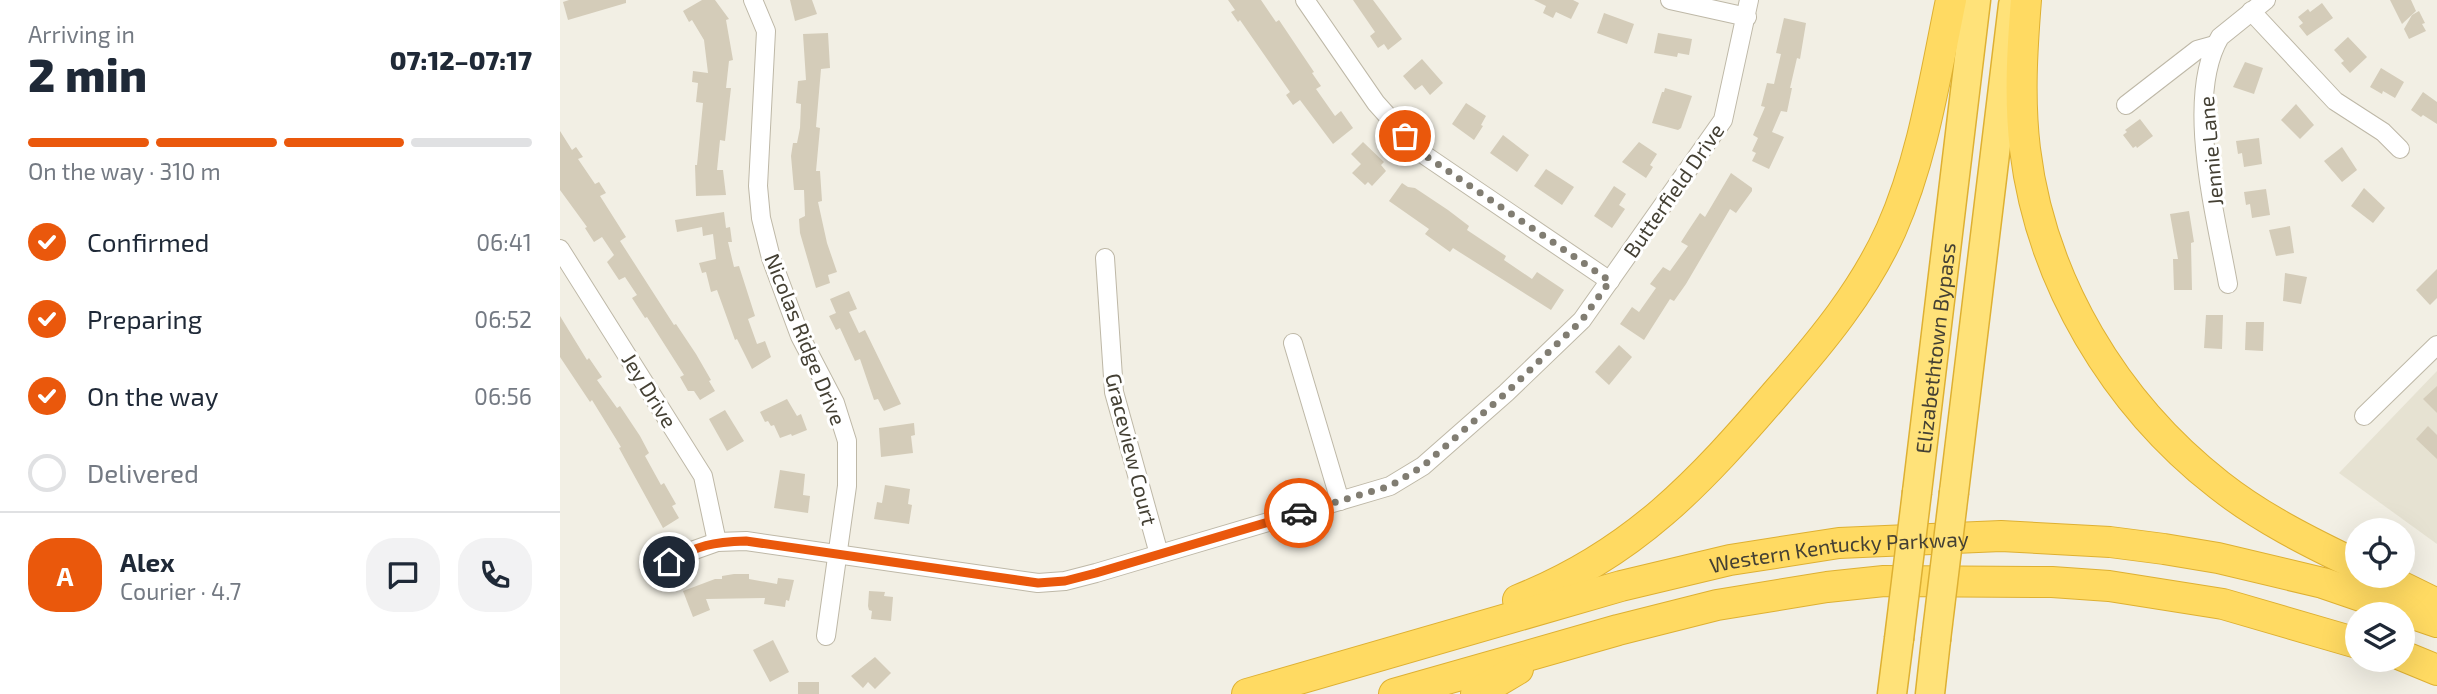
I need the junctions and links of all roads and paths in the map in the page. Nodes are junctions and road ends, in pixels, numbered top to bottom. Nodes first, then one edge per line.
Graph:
1 (753, 0) edge
2 (1305, 0) edge
3 (1670, 0) edge
4 (1951, 0) edge
5 (1976, 0) edge
6 (2013, 0) edge
7 (2026, 0) edge
8 (2266, 0) edge
9 (1748, 9) edge
10 (2251, 11) junction
11 (2215, 45) junction
12 (2126, 104) dead end
13 (2400, 149) dead end
14 (560, 249) edge
15 (1105, 258) dead end
16 (1610, 281) junction
17 (2228, 284) dead end
18 (1293, 343) dead end
19 (2437, 345) edge
20 (2364, 416) dead end
21 (1340, 501) junction
22 (717, 542) junction
23 (836, 554) junction
24 (1160, 554) junction
25 (2345, 559) edge
26 (652, 572) dead end
27 (2405, 588) edge
28 (2437, 604) edge
29 (2437, 622) edge
30 (1618, 630) junction
31 (826, 636) dead end
32 (2345, 640) edge
33 (2415, 661) edge
34 (2437, 670) edge
35 (1247, 694) edge
36 (1394, 694) edge
37 (1476, 694) edge
38 (1892, 694) edge
39 (1930, 694) edge

1 - 23 street, Nicolas Ridge Drive
2 - 16 street
3 - 9 street
4 - 35 highway
5 - 38 highway, Elizabethtown Bypass, bridge
6 - 39 highway, Elizabethtown Bypass, bridge
7 - 25 highway
8 - 10 street, Jennie Lane
9 - 16 street, Butterfield Drive
10 - 11 street, Jennie Lane
10 - 13 street
11 - 12 street
11 - 17 street, Jennie Lane
14 - 22 street, Jey Drive
15 - 24 street, Graceview Court
16 - 21 street, Butterfield Drive
18 - 21 street
19 - 20 street
21 - 24 street, Butterfield Drive
22 - 23 street, Butterfield Drive
22 - 26 street, Butterfield Drive
23 - 24 street, Butterfield Drive
23 - 31 street, Nicolas Ridge Drive
27 - 28 highway
29 - 35 highway, Western Kentucky Parkway
30 - 32 highway, Western Kentucky Parkway
30 - 36 highway, Western Kentucky Parkway
30 - 37 highway
33 - 34 highway

